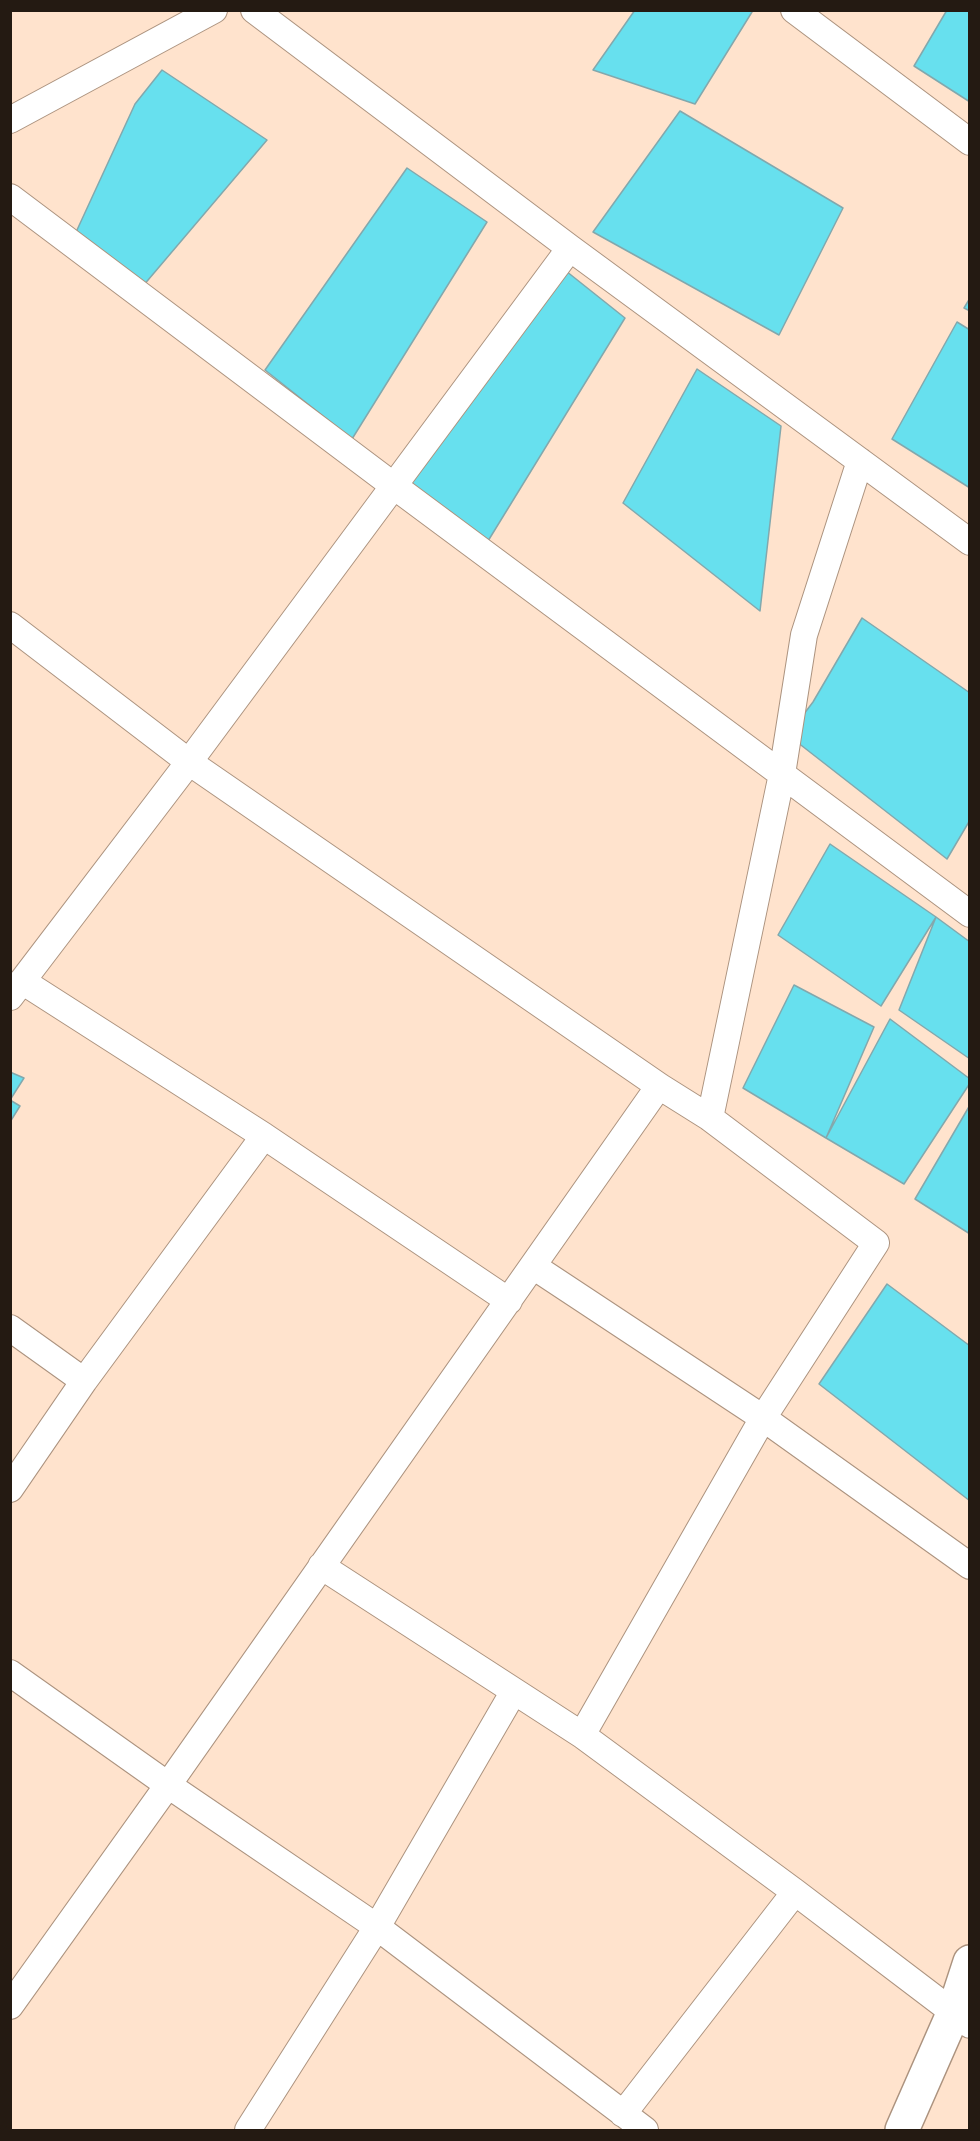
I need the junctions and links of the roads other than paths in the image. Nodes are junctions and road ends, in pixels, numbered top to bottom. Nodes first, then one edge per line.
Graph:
1 (214, 10) edge
2 (254, 10) edge
3 (794, 10) edge
4 (10, 120) edge
5 (969, 142) edge
6 (10, 197) edge
7 (570, 248) junction
8 (860, 460) junction
9 (394, 486) junction
10 (969, 542) edge
11 (10, 625) edge
12 (189, 762) junction
13 (782, 774) junction
14 (969, 914) edge
15 (16, 989) edge
16 (659, 1086) junction
17 (710, 1118) junction
18 (264, 1136) junction
19 (534, 1266) junction
20 (509, 1301) junction
21 (10, 1328) edge
22 (84, 1381) junction
23 (763, 1418) junction
24 (10, 1489) edge
25 (321, 1566) junction
26 (969, 1566) edge
27 (10, 1673) edge
28 (514, 1691) junction
29 (582, 1735) junction
30 (168, 1785) junction
31 (795, 1892) junction
32 (377, 1927) junction
33 (969, 1962) edge
34 (10, 2006) edge
35 (961, 2020) edge
36 (623, 2114) junction
37 (248, 2130) edge
38 (645, 2130) edge
39 (902, 2130) edge

1 - 4 street
2 - 7 street
3 - 5 street
6 - 9 street
7 - 8 street
7 - 9 street
8 - 10 street
8 - 13 street
9 - 12 street
9 - 13 street
11 - 12 street
12 - 15 street
12 - 16 street
13 - 14 street
13 - 17 street
15 - 18 street
16 - 17 street
16 - 19 street
17 - 23 street
18 - 20 street
18 - 22 street
19 - 20 street
19 - 23 street
20 - 25 street
21 - 22 street
22 - 24 street
23 - 26 street
23 - 29 street
25 - 28 street
25 - 30 street
27 - 30 street
28 - 29 street
28 - 32 street
29 - 31 street
30 - 32 street
30 - 34 street
31 - 35 street
31 - 36 street
32 - 36 street
32 - 37 street
33 - 35 highway
35 - 39 highway
36 - 38 street

